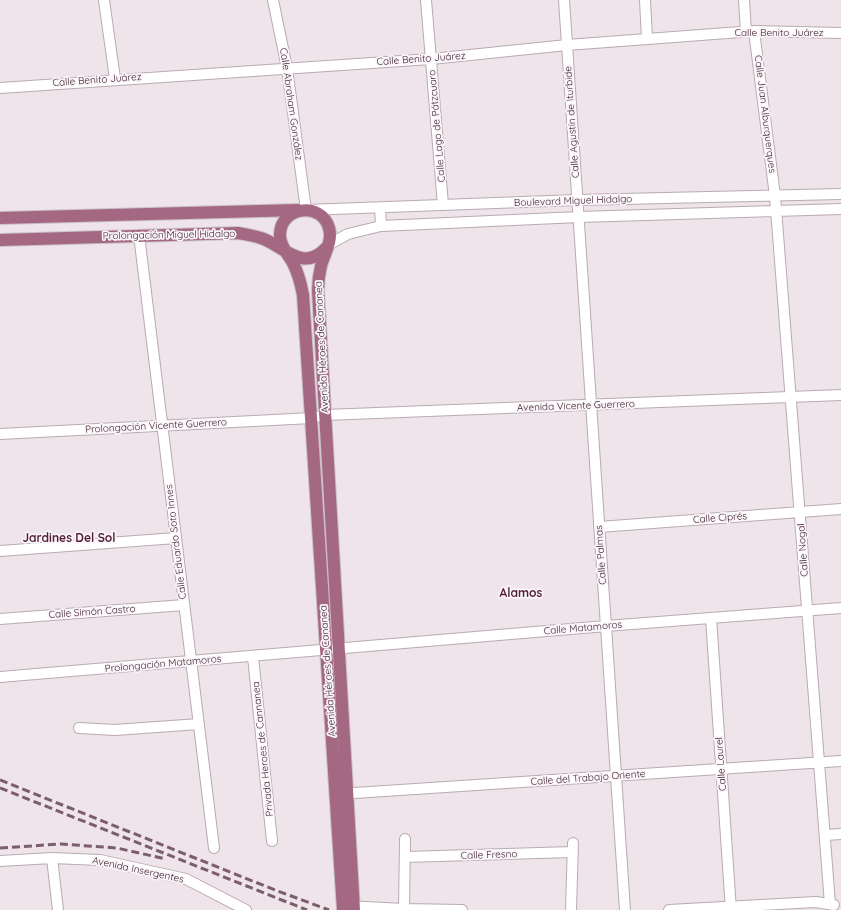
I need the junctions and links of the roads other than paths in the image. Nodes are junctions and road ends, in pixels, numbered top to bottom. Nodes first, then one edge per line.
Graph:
1 (104, 0) edge
2 (273, 0) edge
3 (426, 0) edge
4 (564, 0) edge
5 (645, 0) edge
6 (744, 0) edge
7 (750, 32) junction
8 (841, 33) edge
9 (647, 39) junction
10 (567, 45) junction
11 (431, 59) junction
12 (287, 68) junction
13 (114, 79) junction
14 (0, 88) edge
15 (841, 194) edge
16 (775, 196) junction
17 (578, 200) junction
18 (444, 205) junction
19 (380, 207) junction
20 (841, 209) edge
21 (306, 210) junction
22 (776, 211) junction
23 (579, 217) junction
24 (0, 218) edge
25 (381, 226) junction
26 (139, 235) junction
27 (0, 240) edge
28 (328, 245) junction
29 (287, 253) junction
30 (841, 395) edge
31 (791, 398) junction
32 (591, 405) junction
33 (325, 415) junction
34 (312, 418) junction
35 (163, 426) junction
36 (0, 434) edge
37 (841, 509) edge
38 (800, 513) junction
39 (600, 527) junction
40 (176, 538) junction
41 (0, 551) edge
42 (184, 605) junction
43 (841, 608) edge
44 (808, 611) junction
45 (711, 618) junction
46 (0, 619) edge
47 (606, 626) junction
48 (339, 648) junction
49 (326, 651) junction
50 (253, 657) junction
51 (191, 662) junction
52 (0, 677) edge
53 (199, 724) junction
54 (79, 728) dead end
55 (841, 761) edge
56 (820, 762) junction
57 (721, 768) junction
58 (616, 776) junction
59 (341, 794) junction
60 (841, 834) edge
61 (826, 835) junction
62 (405, 840) dead end
63 (272, 841) dead end
64 (214, 848) dead end
65 (52, 858) junction
66 (405, 858) junction
67 (0, 861) edge
68 (833, 905) edge
69 (355, 908) edge
70 (730, 908) edge
71 (404, 909) edge
72 (58, 910) edge
73 (246, 910) edge
74 (462, 910) edge
75 (571, 910) edge
76 (625, 910) edge
77 (669, 910) edge

1 - 13 street
2 - 12 street, Calle Abraham González
3 - 11 street, Calle Lago de Pátzcuaro
4 - 10 street, Calle Agustín de Iturbide
5 - 9 street
6 - 7 street, Calle Juan Alburquerques
7 - 8 street, Calle Benito Juárez
7 - 9 street, Calle Benito Juárez
7 - 16 street, Calle Juan Alburquerques
9 - 10 street, Calle Benito Juárez
10 - 11 street, Calle Benito Juárez
10 - 17 street, Calle Agustín de Iturbide
11 - 12 street, Calle Benito Juárez
11 - 18 street, Calle Lago de Pátzcuaro
12 - 13 street, Calle Benito Juárez
12 - 21 street, Calle Abraham González
13 - 14 street, Calle Benito Juárez
15 - 16 street, Boulevard Miguel Hidalgo
16 - 17 street, Boulevard Miguel Hidalgo
16 - 22 street, Calle Nogal
17 - 18 street, Boulevard Miguel Hidalgo
17 - 23 street, Calle Palmas
18 - 19 street, Boulevard Miguel Hidalgo
19 - 21 street, Boulevard Miguel Hidalgo
19 - 25 street
20 - 22 street, Boulevard Miguel Hidalgo
21 - 24 main road, Prolongación Miguel Hidalgo
21 - 28 main road, Avenida Héroes de Cananea
21 - 29 main road, Avenida Héroes de Cananea
22 - 23 street, Boulevard Miguel Hidalgo
22 - 31 street, Calle Nogal
23 - 25 street, Boulevard Miguel Hidalgo
23 - 32 street, Calle Palmas
25 - 28 street, Boulevard Miguel Hidalgo
26 - 27 main road, Prolongación Miguel Hidalgo
26 - 29 main road, Prolongación Miguel Hidalgo
26 - 35 street, Calle Eduardo Soto Innes
28 - 29 main road, Prolongación Miguel Hidalgo
28 - 33 main road, Avenida Héroes de Cananea
29 - 34 main road, Avenida Héroes de Cananea
30 - 31 street, Avenida Vicente Guerrero
31 - 32 street, Avenida Vicente Guerrero
31 - 38 street, Calle Nogal
32 - 33 street, Avenida Vicente Guerrero
32 - 39 street, Calle Palmas
33 - 34 street, Avenida Vicente Guerrero
33 - 48 main road, Avenida Héroes de Cananea
34 - 35 street, Prolongación Vicente Guerrero
34 - 49 main road, Avenida Héroes de Cananea
35 - 36 street, Prolongación Vicente Guerrero
35 - 40 street, Calle Eduardo Soto Innes
37 - 38 street, Calle Ciprés
38 - 39 street, Calle Ciprés
38 - 44 street, Calle Nogal
39 - 47 street, Calle Palmas
40 - 41 street
40 - 42 street, Calle Eduardo Soto Innes
42 - 46 street, Calle Simón Castro
42 - 51 street, Calle Eduardo Soto Innes
43 - 44 street, Calle Matamoros
44 - 45 street, Calle Matamoros
44 - 56 street, Calle Nogal
45 - 47 street, Calle Matamoros
45 - 57 street, Calle Laurel
47 - 48 street, Calle Matamoros
47 - 58 street, Calle Palmas
48 - 49 street, Calle Matamoros
48 - 59 main road, Avenida Héroes de Cananea
49 - 50 street, Prolongación Matamoros
49 - 59 main road, Avenida Héroes de Cananea
50 - 51 street, Prolongación Matamoros
50 - 63 street, Privada Heroes de Cannanea
51 - 52 street, Prolongación Matamoros
51 - 53 street, Calle Eduardo Soto Innes
53 - 54 street
53 - 64 street, Calle Eduardo Soto Innes
55 - 56 street, Calle del Trabajo Oriente
56 - 57 street, Calle del Trabajo Oriente
56 - 61 street, Calle Nogal
57 - 58 street, Calle del Trabajo Oriente
57 - 70 street, Calle Laurel
58 - 59 street, Calle del Trabajo Oriente
58 - 76 street, Calle Palmas
59 - 69 main road, Avenida Héroes de Cananea
60 - 61 street
61 - 68 street, Calle Nogal
62 - 66 street
65 - 67 street, Avenida Insergentes
65 - 72 street
65 - 73 street, Avenida Insergentes
66 - 71 street
66 - 75 street, Calle Fresno
68 - 70 street
69 - 71 street
70 - 77 street
71 - 74 street

